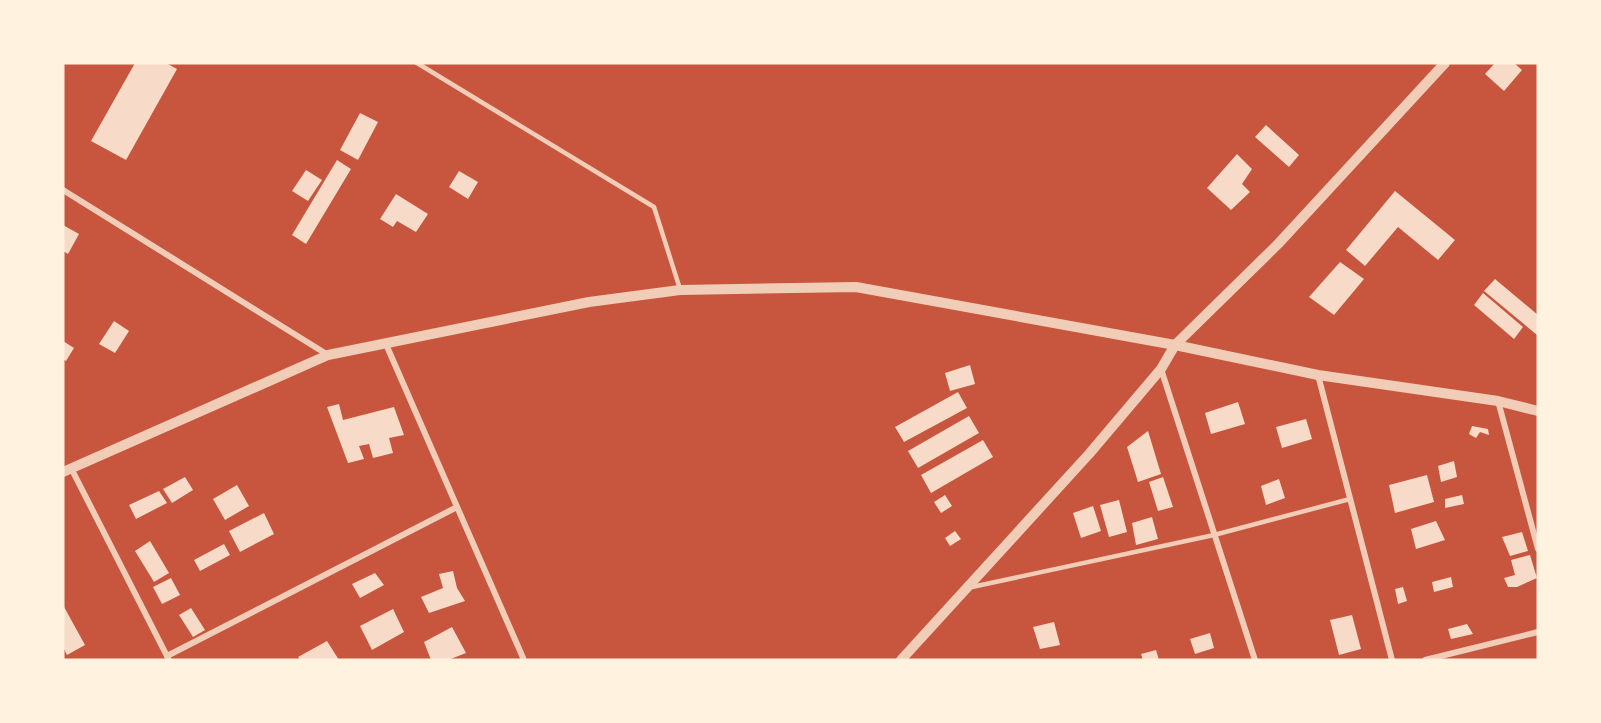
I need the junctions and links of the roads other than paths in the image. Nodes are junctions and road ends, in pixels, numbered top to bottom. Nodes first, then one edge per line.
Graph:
1 (417, 63) edge
2 (1445, 63) edge
3 (63, 190) edge
4 (680, 290) junction
5 (385, 342) junction
6 (1176, 345) junction
7 (328, 355) junction
8 (1161, 369) junction
9 (1318, 375) junction
10 (1498, 401) junction
11 (1538, 411) edge
12 (67, 470) edge
13 (1350, 499) junction
14 (457, 507) junction
15 (1214, 535) junction
16 (1538, 549) edge
17 (966, 588) junction
18 (1538, 632) edge
19 (168, 658) edge
20 (524, 660) edge
21 (895, 660) edge
22 (901, 660) edge
23 (1255, 660) edge
24 (1392, 660) edge
25 (1425, 660) edge

1 - 4 lane
2 - 6 street
3 - 7 street
4 - 5 street
4 - 6 street
5 - 7 street
5 - 14 street
6 - 8 street
6 - 9 street
7 - 12 street
8 - 15 street
8 - 17 street
8 - 21 street
9 - 10 street
9 - 13 street
10 - 11 street
10 - 16 street
12 - 19 street
13 - 15 lane
13 - 24 street
14 - 19 street
14 - 20 street
15 - 17 lane
15 - 23 street
17 - 22 street
18 - 25 street

